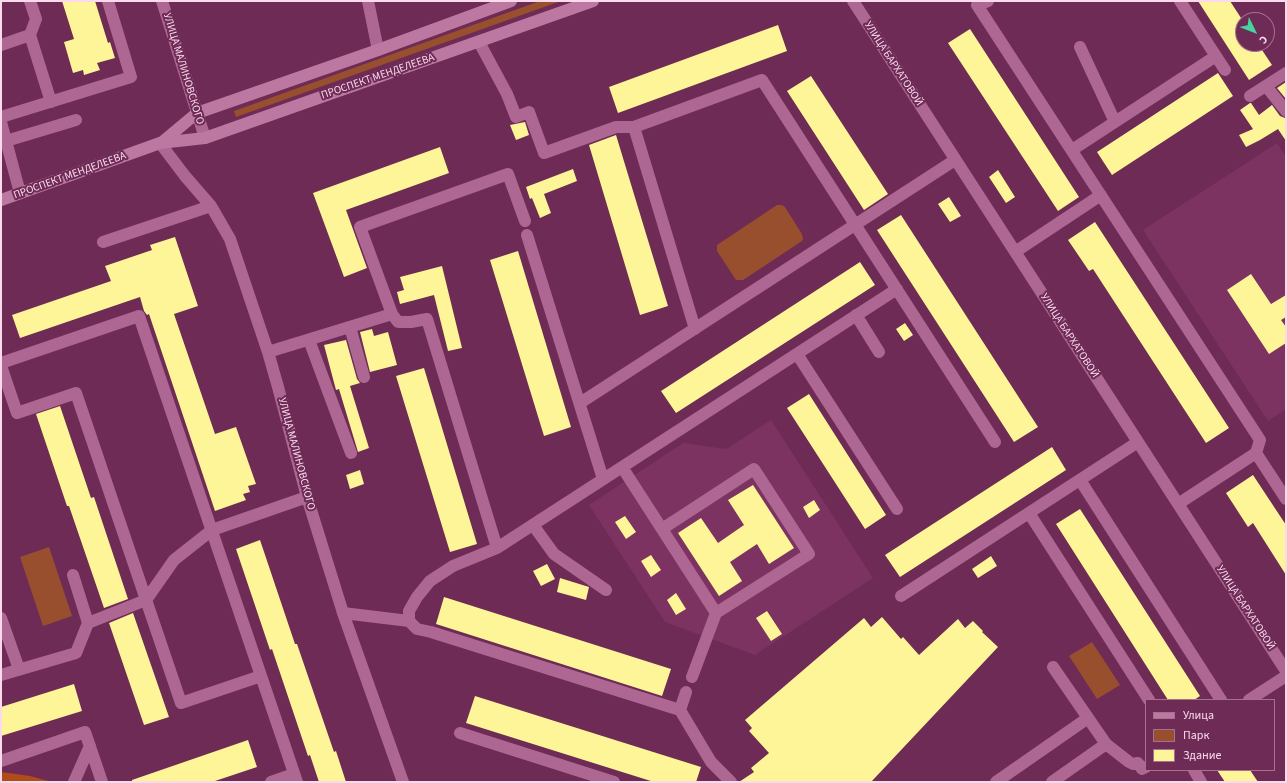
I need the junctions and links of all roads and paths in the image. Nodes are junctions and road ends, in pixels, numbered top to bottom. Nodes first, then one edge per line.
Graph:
1 (30, 1) edge
2 (108, 1) edge
3 (162, 1) edge
4 (368, 1) edge
5 (512, 1) edge
6 (593, 1) edge
7 (853, 1) edge
8 (988, 1) edge
9 (1180, 1) edge
10 (30, 35) junction
11 (479, 42) junction
12 (1, 45) edge
13 (1080, 47) dead end
14 (378, 50) junction
15 (1216, 56) junction
16 (1224, 70) dead end
17 (1286, 73) edge
18 (1266, 86) junction
19 (1250, 96) dead end
20 (50, 102) junction
21 (1286, 111) edge
22 (196, 113) junction
23 (1, 117) edge
24 (76, 120) dead end
25 (1, 122) edge
26 (1115, 122) junction
27 (634, 127) junction
28 (205, 138) junction
29 (6, 141) junction
30 (160, 143) junction
31 (1072, 150) junction
32 (955, 160) junction
33 (20, 193) junction
34 (1101, 195) junction
35 (1, 200) edge
36 (211, 206) junction
37 (525, 221) dead end
38 (855, 225) junction
39 (527, 235) dead end
40 (103, 242) dead end
41 (1015, 252) junction
42 (897, 289) junction
43 (392, 314) junction
44 (856, 316) junction
45 (350, 327) junction
46 (695, 329) junction
47 (309, 340) junction
48 (268, 352) junction
49 (880, 352) dead end
50 (797, 354) junction
51 (1, 363) edge
52 (1, 366) edge
53 (364, 377) dead end
54 (580, 403) junction
55 (996, 442) dead end
56 (1138, 442) junction
57 (351, 453) dead end
58 (1256, 453) junction
59 (622, 467) junction
60 (603, 479) junction
61 (1080, 480) junction
62 (307, 497) junction
63 (1286, 499) edge
64 (1178, 504) junction
65 (897, 509) dead end
66 (1029, 513) junction
67 (533, 525) junction
68 (662, 529) junction
69 (212, 530) junction
70 (496, 548) junction
71 (73, 575) dead end
72 (606, 590) dead end
73 (901, 596) dead end
74 (146, 600) junction
75 (343, 613) junction
76 (716, 613) junction
77 (1, 618) edge
78 (409, 621) junction
79 (88, 623) junction
80 (1053, 667) dead end
81 (18, 670) junction
82 (1286, 671) edge
83 (1, 675) edge
84 (261, 676) junction
85 (692, 676) dead end
86 (1286, 676) edge
87 (686, 692) dead end
88 (1148, 699) edge
89 (1220, 699) edge
90 (1252, 699) edge
91 (680, 710) junction
92 (1088, 718) junction
93 (460, 733) dead end
94 (1106, 744) junction
95 (90, 746) junction
96 (1, 761) edge
97 (1145, 768) edge
98 (1195, 771) edge
99 (296, 778) edge
100 (74, 782) edge
101 (102, 782) edge
102 (271, 782) edge
103 (403, 782) edge
104 (614, 782) edge
105 (731, 782) edge
106 (996, 782) edge
107 (1052, 782) edge
108 (1201, 782) edge

1 - 10 street
2 - 20 street
3 - 22 street, УЛИЦА МАЛИНОВСКОГО
4 - 14 street
5 - 14 main road, ПРОСПЕКТ МЕНДЕЛЕЕВА
6 - 11 main road, ПРОСПЕКТ МЕНДЕЛЕЕВА
7 - 32 street, УЛИЦА БАРХАТОВОЙ
8 - 31 street
9 - 15 street
10 - 12 street
10 - 20 street
11 - 27 street
11 - 28 main road, ПРОСПЕКТ МЕНДЕЛЕЕВА
13 - 26 street
14 - 22 main road, ПРОСПЕКТ МЕНДЕЛЕЕВА
15 - 16 street
15 - 26 street
17 - 18 street
18 - 19 street
18 - 21 street
20 - 23 street
22 - 28 street, УЛИЦА МАЛИНОВСКОГО
22 - 30 main road, ПРОСПЕКТ МЕНДЕЛЕЕВА
24 - 29 street
25 - 29 street
26 - 31 street
27 - 38 street
27 - 46 street
28 - 30 main road, ПРОСПЕКТ МЕНДЕЛЕЕВА
29 - 33 street
30 - 33 main road, ПРОСПЕКТ МЕНДЕЛЕЕВА
30 - 36 street, УЛИЦА МАЛИНОВСКОГО
31 - 34 street
32 - 38 street
32 - 41 street, УЛИЦА БАРХАТОВОЙ
33 - 35 main road, ПРОСПЕКТ МЕНДЕЛЕЕВА
34 - 41 street
34 - 58 street
36 - 40 street
36 - 48 street, УЛИЦА МАЛИНОВСКОГО
37 - 43 street
38 - 42 street
38 - 46 street
39 - 54 street
41 - 56 street, УЛИЦА БАРХАТОВОЙ
42 - 44 street
42 - 55 street
43 - 45 street
43 - 70 street
44 - 49 street
44 - 50 street
45 - 47 street
45 - 53 street
46 - 54 street
47 - 48 street
47 - 57 street
48 - 62 street, УЛИЦА МАЛИНОВСКОГО
50 - 59 street
50 - 65 street
51 - 69 street
52 - 74 street
54 - 60 street
56 - 61 street
56 - 64 street, УЛИЦА БАРХАТОВОЙ
58 - 63 street
58 - 64 street
59 - 60 street
59 - 68 street
60 - 67 street
61 - 66 street
61 - 89 street
62 - 69 street
62 - 75 street, УЛИЦА МАЛИНОВСКОГО
64 - 82 street, УЛИЦА БАРХАТОВОЙ
66 - 73 street
66 - 88 street
67 - 70 street
67 - 72 street
68 - 76 street
68 - 76 street
69 - 74 street
69 - 84 street
70 - 78 street
71 - 79 street
74 - 79 street
74 - 84 street
75 - 78 street
75 - 103 street, УЛИЦА МАЛИНОВСКОГО
76 - 85 street
77 - 81 street
78 - 91 street
79 - 81 street
80 - 92 street
81 - 83 street
84 - 99 street
86 - 90 street
87 - 91 street
91 - 105 street
92 - 94 street
92 - 106 street
93 - 104 street
94 - 97 street
94 - 107 street
95 - 96 street
95 - 100 street
95 - 101 street
98 - 108 street
99 - 102 street

